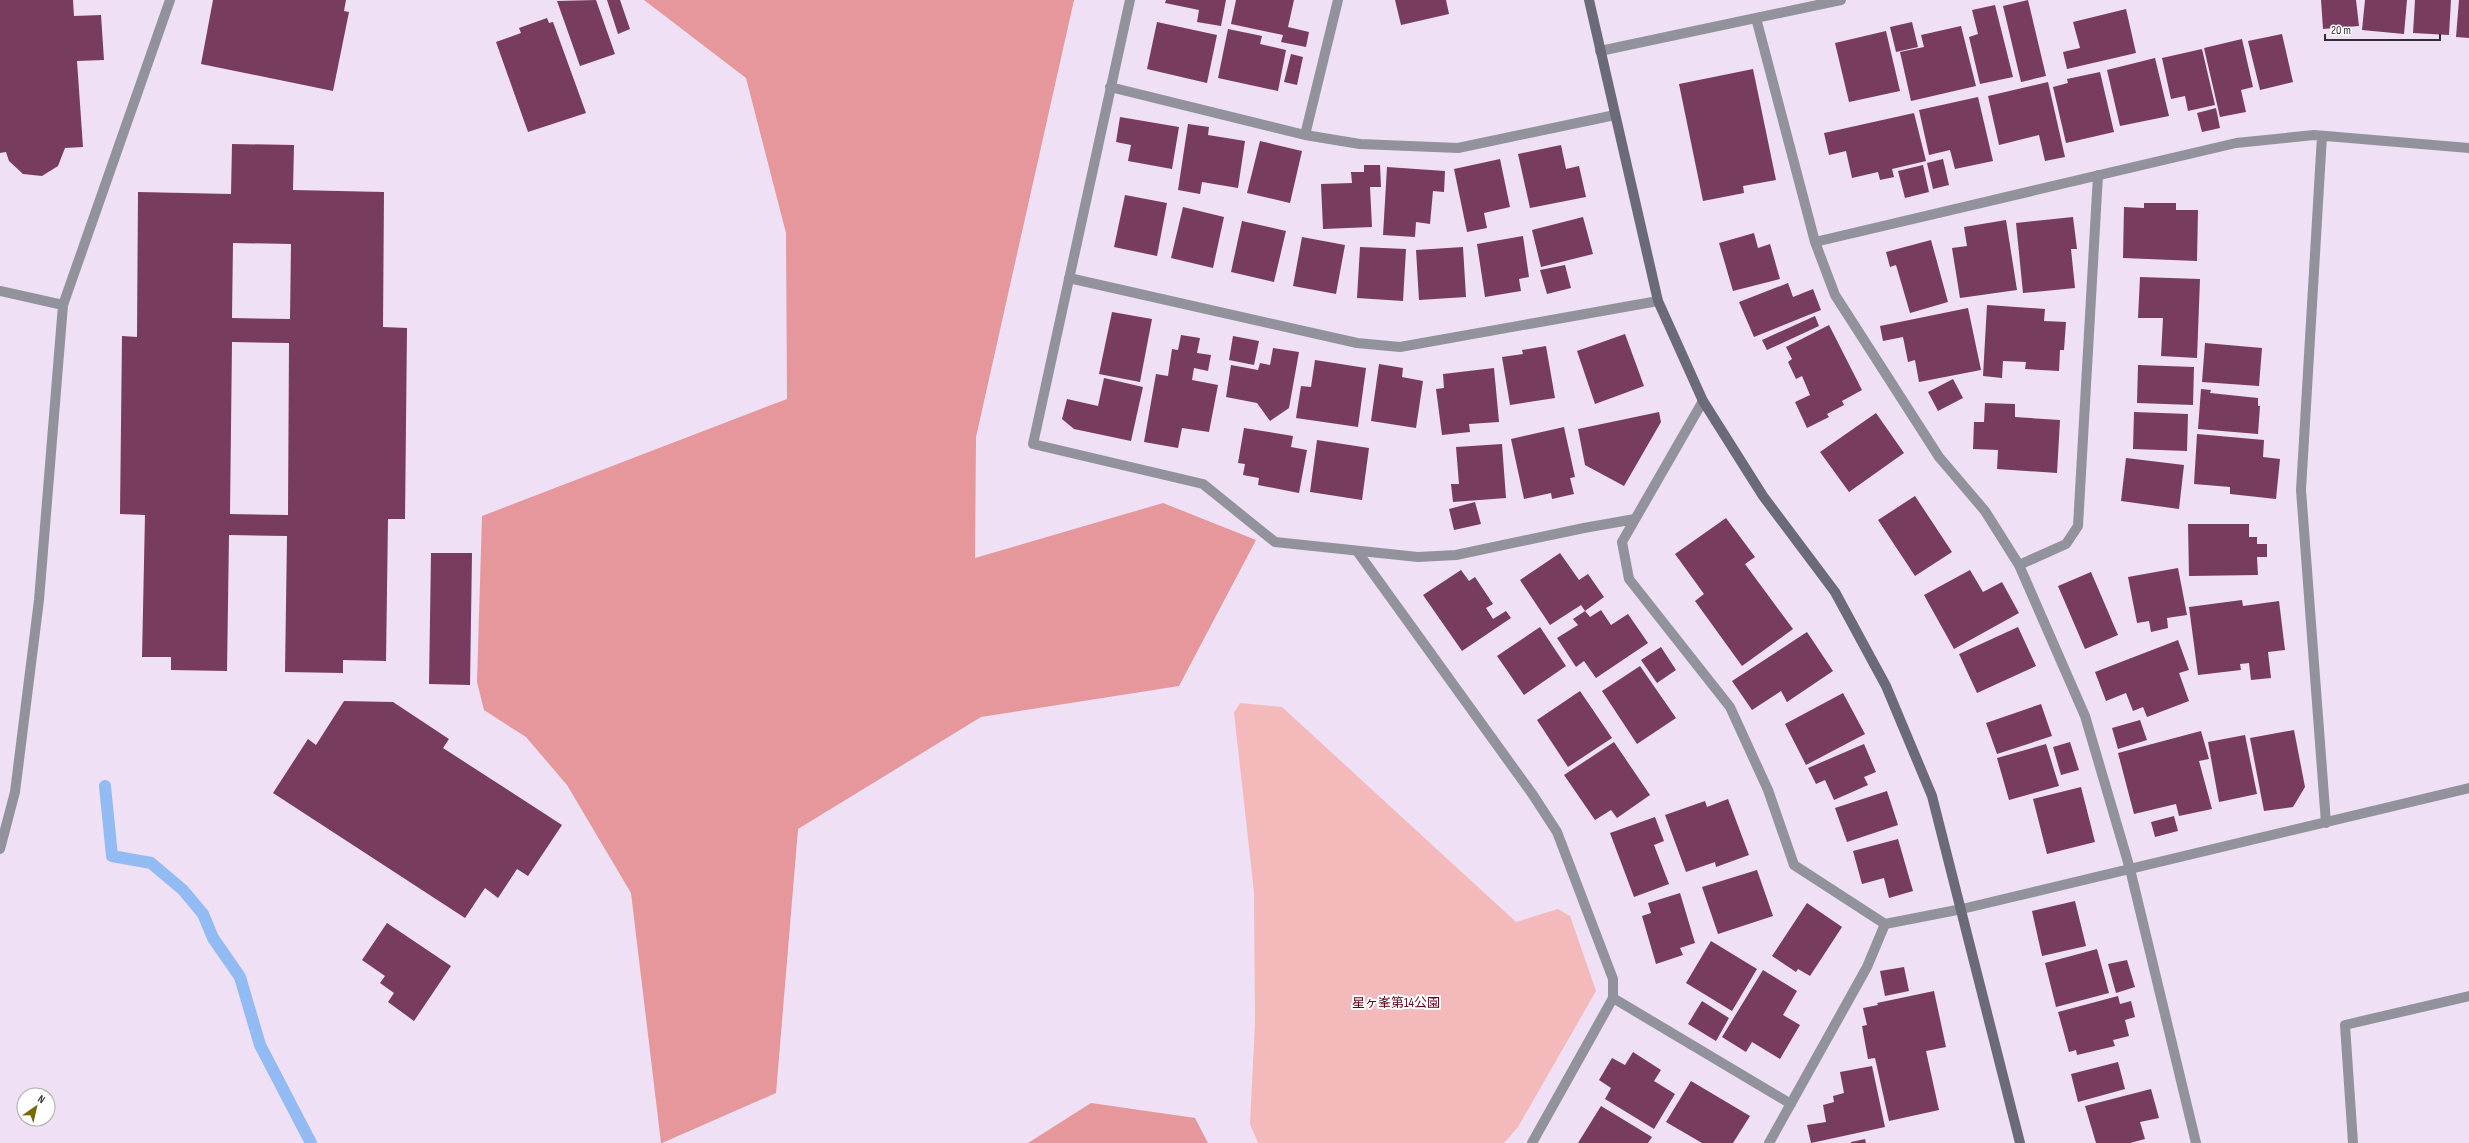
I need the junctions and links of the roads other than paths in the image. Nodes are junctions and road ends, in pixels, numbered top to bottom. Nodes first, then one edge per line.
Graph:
1 (170, 0) edge
2 (1130, 0) edge
3 (1338, 0) edge
4 (1589, 0) edge
5 (1841, 0) edge
6 (1756, 18) junction
7 (1600, 51) junction
8 (1110, 87) junction
9 (1615, 115) junction
10 (1305, 135) junction
11 (2322, 136) junction
12 (2469, 148) edge
13 (2098, 175) junction
14 (1815, 242) junction
15 (1069, 278) junction
16 (0, 291) edge
17 (1658, 301) junction
18 (63, 305) junction
19 (1703, 401) junction
20 (1635, 520) junction
21 (1357, 551) junction
22 (2019, 565) junction
23 (2469, 788) edge
24 (2326, 823) junction
25 (0, 849) edge
26 (2130, 869) junction
27 (1962, 909) junction
28 (1885, 924) junction
29 (2469, 996) edge
30 (1613, 998) junction
31 (1791, 1104) junction
32 (1532, 1143) edge
33 (1769, 1143) edge
34 (2020, 1143) edge
35 (2196, 1143) edge
36 (2353, 1143) edge

1 - 18 street
2 - 8 street
3 - 10 street
4 - 7 street
5 - 6 street
6 - 7 street
6 - 14 street
7 - 9 street
8 - 10 street
8 - 15 street
9 - 10 street
9 - 17 street
11 - 12 street
11 - 13 street
11 - 24 street
13 - 14 street
13 - 22 street
14 - 22 street
15 - 17 street
15 - 21 street
16 - 18 street
17 - 19 street
18 - 25 street
19 - 20 street
19 - 27 street
20 - 21 street
20 - 28 street
21 - 30 street
22 - 26 street
23 - 24 street
24 - 26 street
26 - 27 street
26 - 35 street
27 - 28 street
27 - 34 street
28 - 31 street
29 - 36 street
30 - 31 street
30 - 32 street
31 - 33 street

